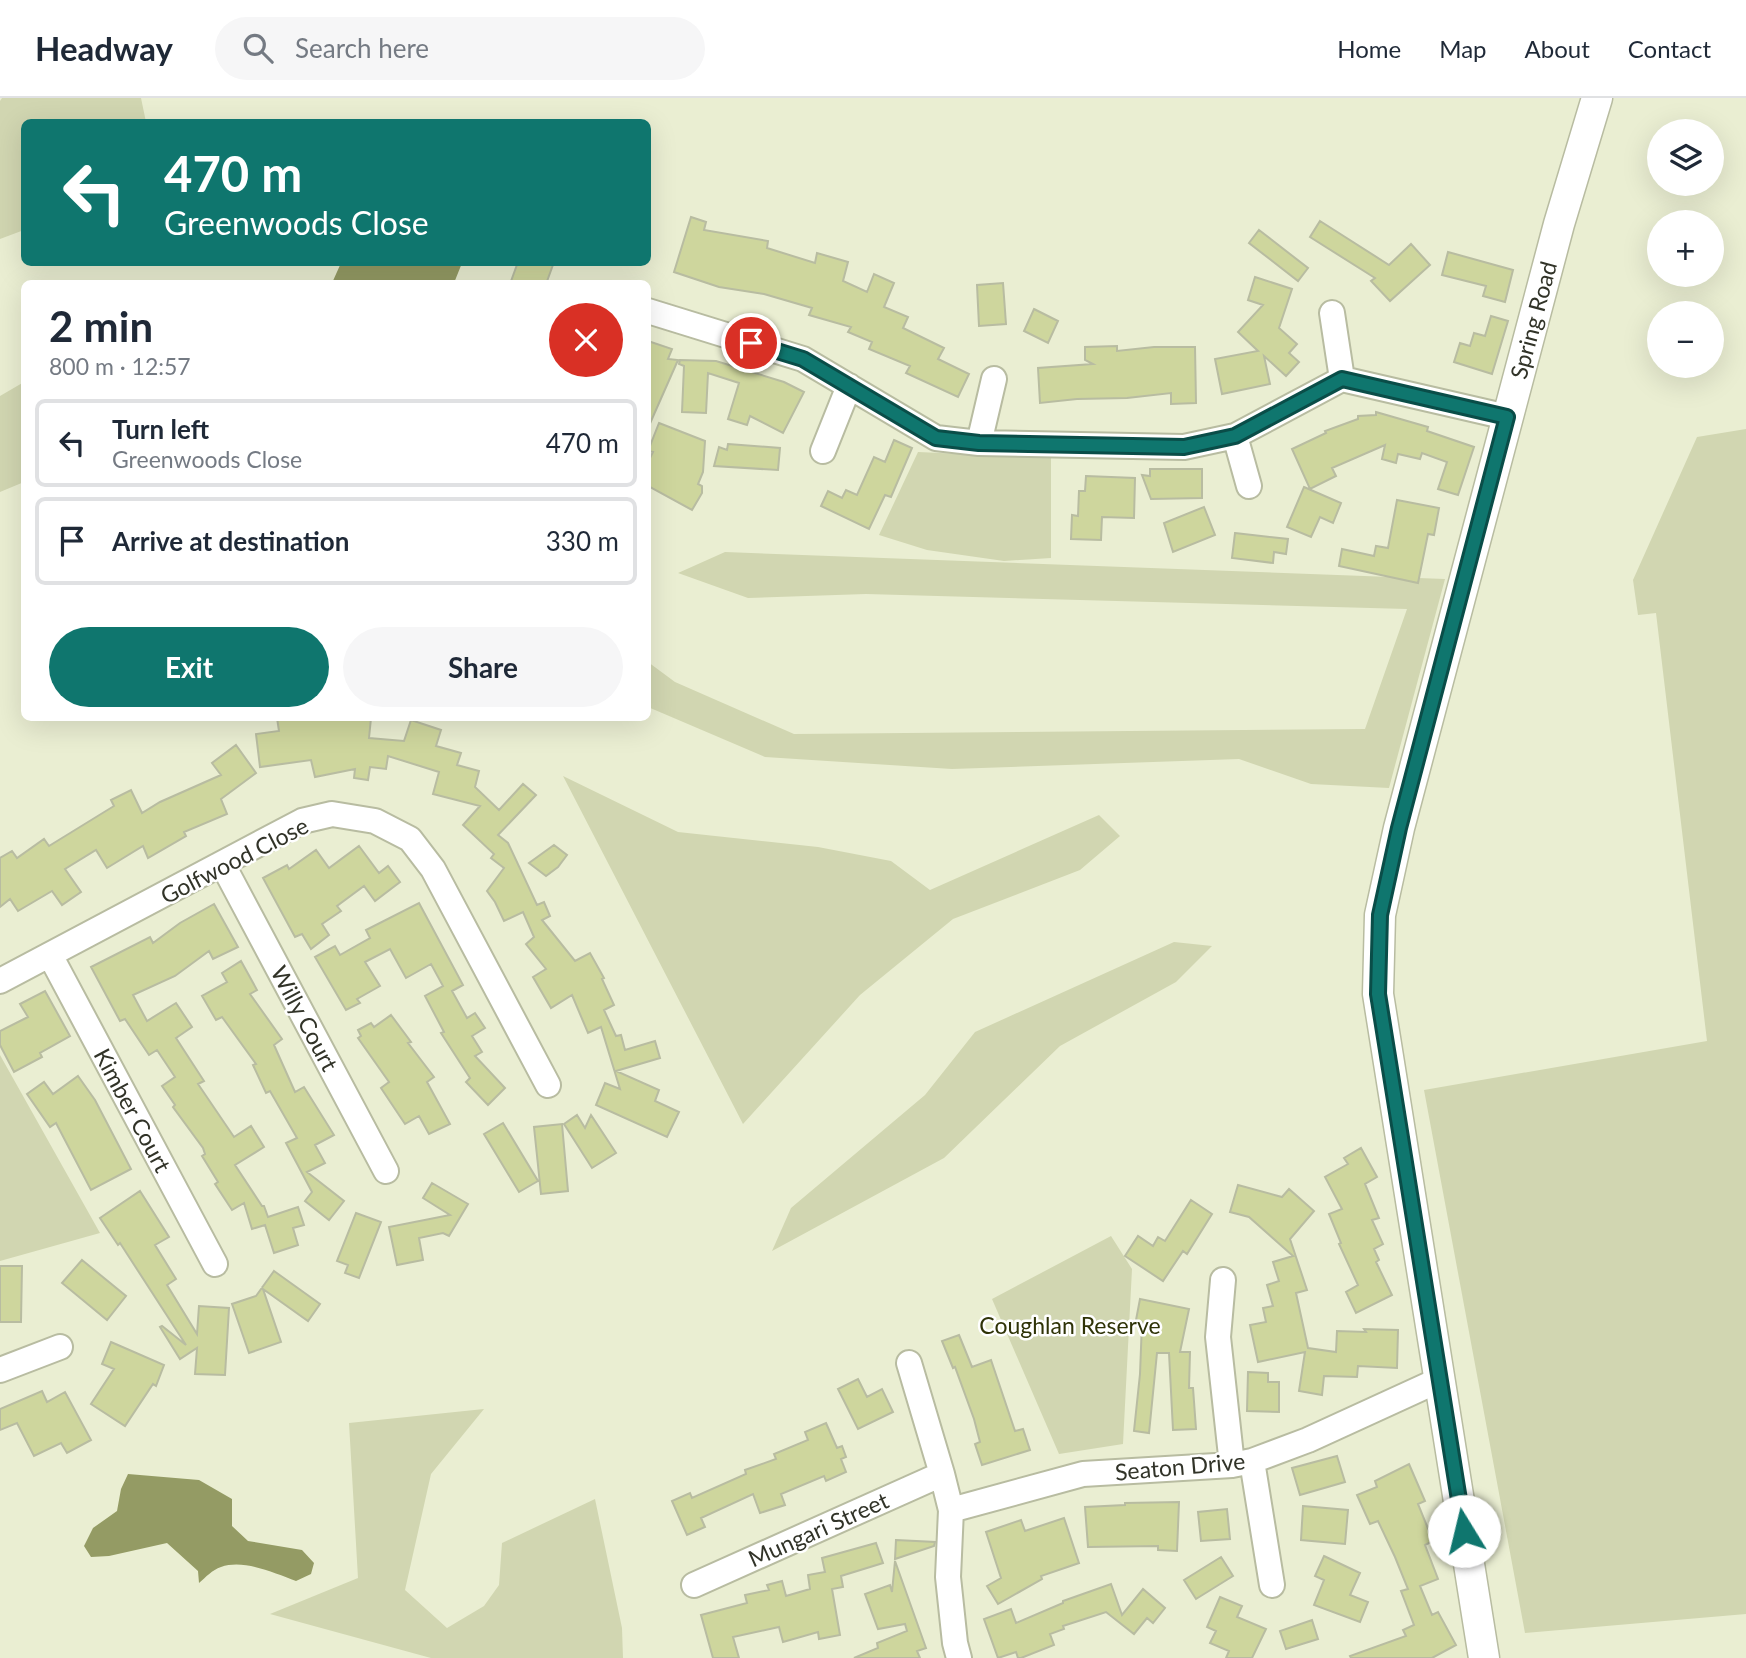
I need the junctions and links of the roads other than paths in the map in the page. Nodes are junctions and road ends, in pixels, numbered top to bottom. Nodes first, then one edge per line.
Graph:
1 (1597, 98) edge
2 (651, 312) edge
3 (1332, 313) dead end
4 (994, 379) dead end
5 (1342, 379) junction
6 (849, 386) junction
7 (1507, 417) junction
8 (1235, 436) junction
9 (979, 443) junction
10 (823, 451) dead end
11 (1249, 486) dead end
12 (223, 865) junction
13 (50, 955) junction
14 (0, 982) edge
15 (548, 1084) dead end
16 (386, 1171) dead end
17 (215, 1264) dead end
18 (1223, 1280) dead end
19 (60, 1347) dead end
20 (909, 1363) dead end
21 (0, 1370) edge
22 (1439, 1380) junction
23 (1242, 1463) junction
24 (942, 1474) junction
25 (951, 1510) junction
26 (694, 1585) dead end
27 (1272, 1585) dead end
28 (960, 1658) edge
29 (1484, 1658) edge

1 - 7 main road, Spring Road
2 - 6 street
3 - 5 street
4 - 9 street
5 - 7 street
5 - 8 street
6 - 9 street
6 - 10 street
7 - 22 main road, Spring Road
8 - 9 street
8 - 11 street
12 - 13 street, Golfwood Close
12 - 15 street, Golfwood Close
12 - 16 street, Willy Court
13 - 14 street, Golfwood Close
13 - 17 street, Kimber Court
18 - 23 street
19 - 21 street
20 - 24 street
22 - 23 street, Seaton Drive
22 - 29 main road, Spring Road
23 - 25 street, Seaton Drive
23 - 27 street
24 - 25 street
24 - 26 street, Mungari Street
25 - 28 street

